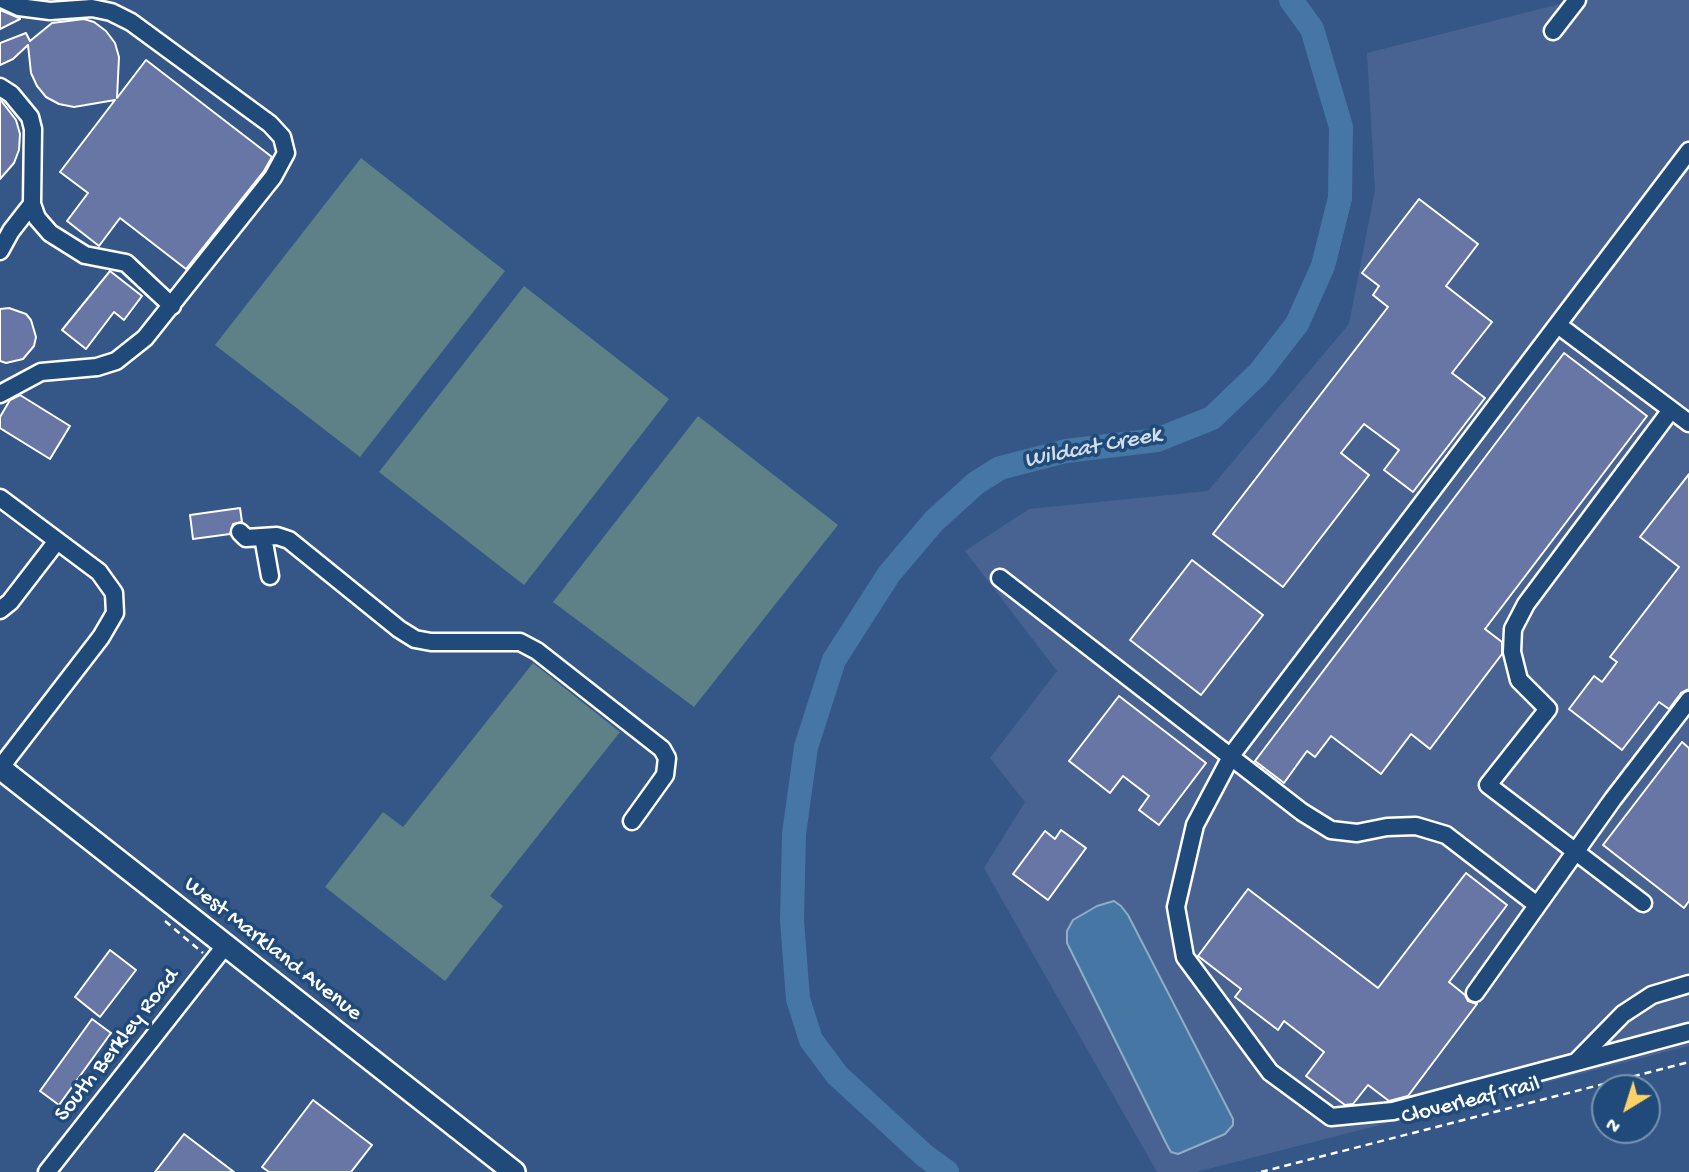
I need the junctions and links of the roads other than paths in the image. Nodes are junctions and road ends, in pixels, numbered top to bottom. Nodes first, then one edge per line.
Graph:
1 (4, 0) edge
2 (1577, 0) edge
3 (1553, 31) dead end
4 (0, 87) edge
5 (1689, 150) edge
6 (32, 204) junction
7 (2, 242) edge
8 (172, 306) junction
9 (1558, 325) junction
10 (0, 394) edge
11 (1671, 410) junction
12 (1689, 423) edge
13 (0, 498) edge
14 (240, 532) dead end
15 (263, 537) junction
16 (57, 541) junction
17 (270, 576) dead end
18 (1000, 578) dead end
19 (0, 610) edge
20 (1689, 700) edge
21 (1231, 757) junction
22 (0, 768) edge
23 (632, 821) dead end
24 (1575, 852) junction
25 (1643, 903) dead end
26 (1537, 905) junction
27 (225, 946) junction
28 (1689, 984) edge
29 (1475, 993) dead end
30 (1689, 1032) edge
31 (1576, 1062) junction
32 (47, 1172) edge
33 (514, 1172) edge

1 - 8 street
2 - 3 street
4 - 6 street
5 - 9 street
6 - 7 street
6 - 8 street
8 - 10 street
9 - 11 street
9 - 21 street
11 - 12 street
11 - 24 street
13 - 16 street
14 - 15 street
15 - 17 street
15 - 23 street
16 - 19 street
16 - 22 street
18 - 21 street
20 - 24 street
21 - 26 street
21 - 31 street
22 - 27 main road, West Markland Avenue
24 - 25 street
24 - 26 street
26 - 29 street
27 - 32 street, South Berkley Road
27 - 33 main road, West Markland Avenue
28 - 31 street
30 - 31 street

